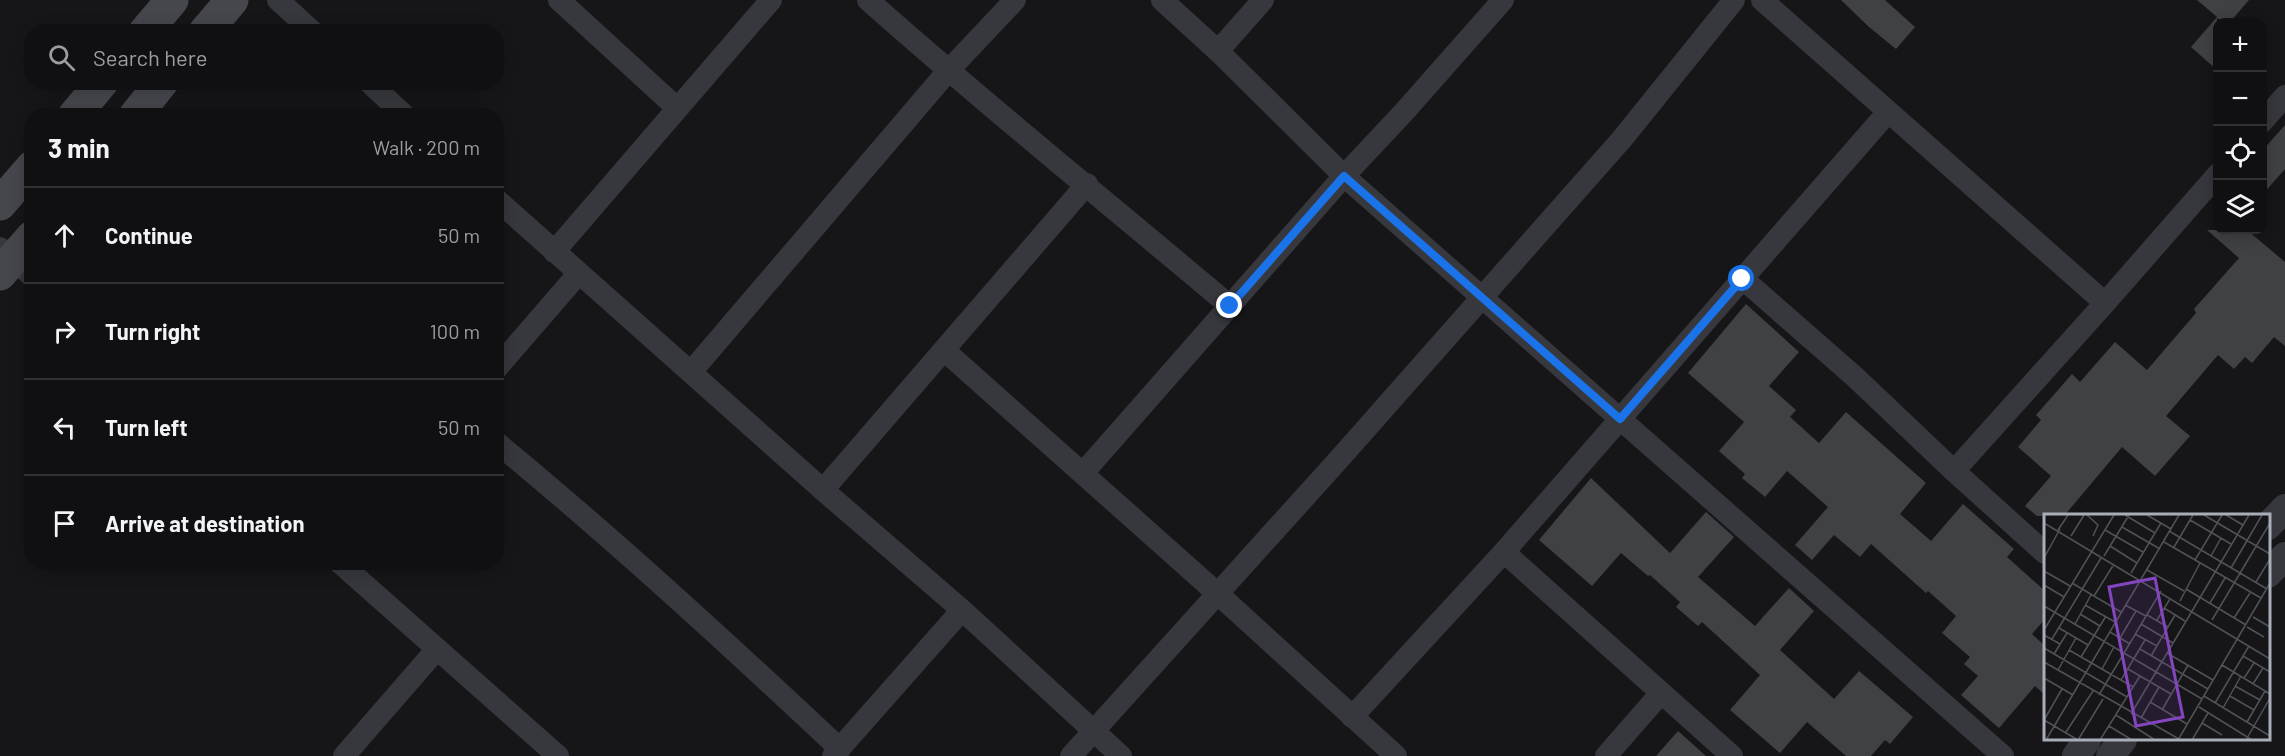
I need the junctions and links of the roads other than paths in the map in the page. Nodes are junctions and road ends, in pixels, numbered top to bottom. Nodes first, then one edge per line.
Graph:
1 (172, 0) edge
2 (232, 0) edge
3 (278, 0) edge
4 (559, 0) edge
5 (771, 0) edge
6 (868, 0) edge
7 (1015, 0) edge
8 (1162, 0) edge
9 (1263, 0) edge
10 (1503, 0) edge
11 (1734, 0) edge
12 (1762, 0) edge
13 (152, 24) edge
14 (212, 24) edge
15 (304, 24) edge
16 (1218, 51) junction
17 (948, 71) junction
18 (96, 90) edge
19 (156, 90) edge
20 (377, 90) edge
21 (2285, 96) edge
22 (81, 108) edge
23 (141, 108) edge
24 (397, 108) edge
25 (677, 108) junction
26 (1888, 112) junction
27 (2267, 116) edge
28 (24, 176) edge
29 (1344, 176) junction
30 (2213, 179) edge
31 (1087, 184) junction
32 (0, 204) edge
33 (504, 206) edge
34 (555, 252) junction
35 (579, 273) junction
36 (1742, 279) junction
37 (1481, 296) junction
38 (2105, 303) junction
39 (1230, 306) junction
40 (945, 351) junction
41 (504, 360) edge
42 (691, 372) junction
43 (1620, 419) junction
44 (504, 449) edge
45 (1954, 471) junction
46 (1083, 473) junction
47 (823, 490) junction
48 (2285, 508) edge
49 (2270, 524) edge
50 (1504, 552) junction
51 (2044, 552) edge
52 (2285, 556) edge
53 (348, 570) edge
54 (2270, 572) edge
55 (1218, 594) junction
56 (962, 609) junction
57 (437, 649) junction
58 (1661, 693) junction
59 (1352, 717) junction
60 (1093, 731) junction
61 (2086, 741) edge
62 (2122, 741) edge
63 (836, 752) edge
64 (344, 756) edge
65 (558, 756) edge
66 (1071, 756) edge
67 (1121, 756) edge
68 (1396, 756) edge
69 (1606, 756) edge
70 (1732, 756) edge
71 (2003, 756) edge
72 (2076, 756) edge
73 (2110, 756) edge

1 - 13 main road
2 - 14 main road
3 - 15 street
4 - 25 street
5 - 25 street
6 - 17 street
7 - 17 street
8 - 16 street
9 - 16 street
10 - 29 street
11 - 37 street
12 - 26 street
16 - 29 street
17 - 31 street
17 - 42 street
18 - 22 main road
19 - 23 main road
20 - 24 street
21 - 27 street
25 - 34 street
26 - 36 street
26 - 38 street
28 - 32 main road
29 - 37 street
29 - 39 street
30 - 38 street
31 - 39 street
31 - 40 street
33 - 34 street
34 - 35 street
35 - 41 street
35 - 42 street
36 - 43 street
36 - 45 street
37 - 43 street
37 - 55 street
38 - 45 street
39 - 46 street
40 - 46 street
40 - 47 street
42 - 47 street
43 - 50 street
43 - 71 street
44 - 63 street
45 - 51 street
46 - 55 street
47 - 56 street
48 - 49 street
50 - 58 street
50 - 59 street
52 - 54 street
53 - 57 street
55 - 59 street
55 - 60 street
56 - 60 street
56 - 63 street
57 - 64 street
57 - 65 street
58 - 69 street
58 - 70 street
59 - 68 street
60 - 66 street
60 - 67 street
61 - 72 street
62 - 73 street

